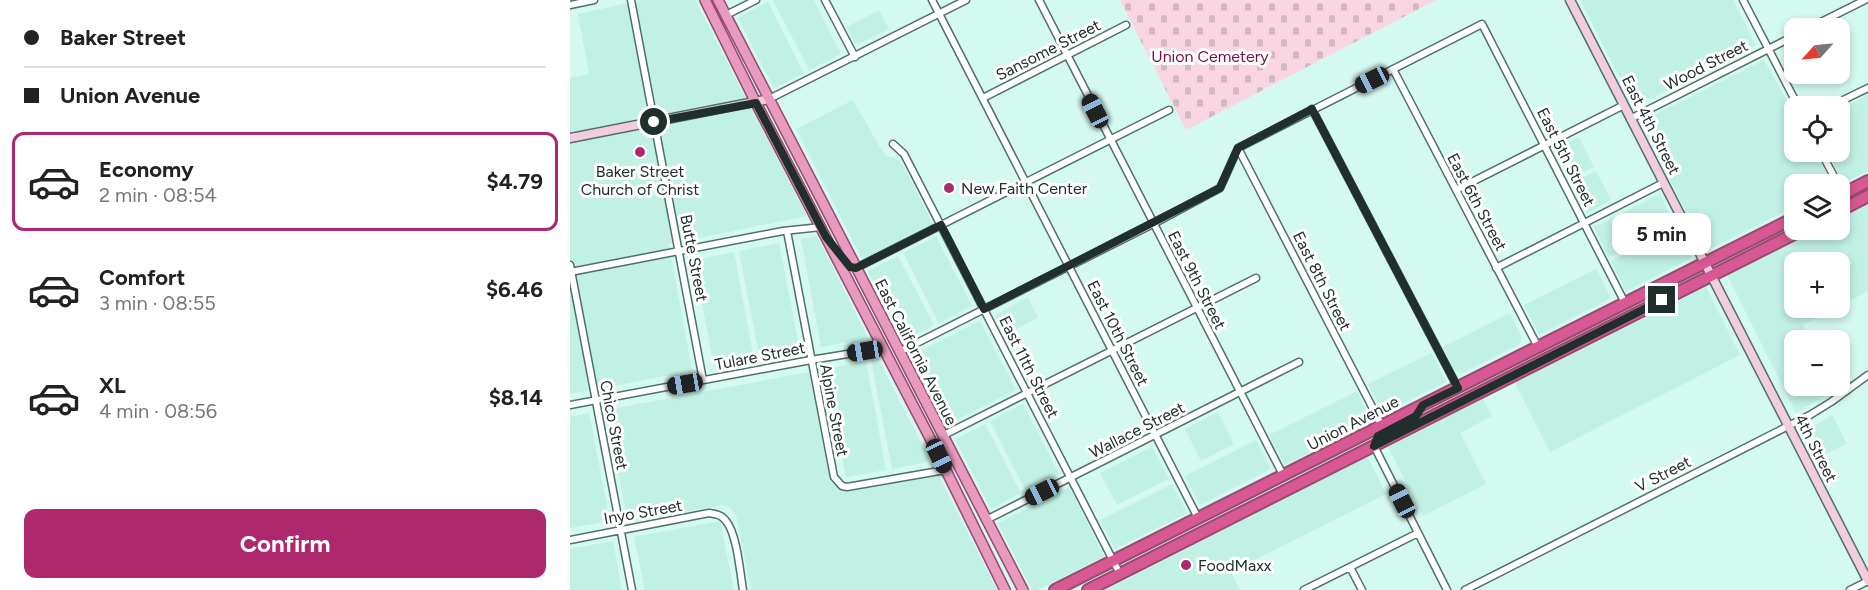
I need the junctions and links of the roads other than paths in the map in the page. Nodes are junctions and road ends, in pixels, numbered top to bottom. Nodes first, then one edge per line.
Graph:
1 (594, 0) edge
2 (631, 0) edge
3 (705, 0) edge
4 (718, 0) edge
5 (756, 0) edge
6 (825, 0) edge
7 (932, 0) edge
8 (966, 0) edge
9 (1039, 0) edge
10 (1570, 0) edge
11 (1743, 0) edge
12 (1865, 0) edge
13 (570, 4) edge
14 (939, 14) junction
15 (726, 15) junction
16 (1829, 18) edge
17 (1126, 25) dead end
18 (1784, 41) edge
19 (1768, 49) junction
20 (1067, 55) junction
21 (855, 57) junction
22 (1393, 69) junction
23 (1868, 88) edge
24 (1793, 96) edge
25 (1850, 97) edge
26 (983, 98) junction
27 (769, 99) junction
28 (756, 103) junction
29 (1624, 105) junction
30 (1312, 109) junction
31 (1169, 110) dead end
32 (1630, 119) junction
33 (654, 122) junction
34 (570, 138) edge
35 (1110, 140) junction
36 (893, 144) dead end
37 (1544, 145) junction
38 (1238, 148) junction
39 (1868, 181) edge
40 (1026, 182) junction
41 (1663, 183) junction
42 (1850, 187) edge
43 (1456, 190) junction
44 (1868, 196) edge
45 (1850, 205) edge
46 (1584, 223) junction
47 (1784, 223) edge
48 (1154, 224) junction
49 (941, 225) junction
50 (821, 226) junction
51 (787, 231) junction
52 (826, 237) junction
53 (1784, 239) edge
54 (679, 251) junction
55 (1706, 263) junction
56 (1069, 267) junction
57 (856, 268) junction
58 (1496, 268) junction
59 (570, 269) edge
60 (1712, 275) junction
61 (1256, 278) dead end
62 (1625, 303) junction
63 (1197, 308) junction
64 (984, 309) junction
65 (1538, 347) junction
66 (884, 348) junction
67 (1112, 351) junction
68 (899, 352) junction
69 (811, 360) junction
70 (1299, 362) dead end
71 (1867, 377) edge
72 (703, 380) junction
73 (915, 383) junction
74 (1458, 388) junction
75 (1240, 392) junction
76 (1027, 394) junction
77 (596, 400) junction
78 (912, 403) junction
79 (570, 405) edge
80 (1423, 405) junction
81 (1382, 426) junction
82 (1788, 426) junction
83 (1156, 435) junction
84 (942, 436) junction
85 (1374, 446) junction
86 (945, 470) junction
87 (1283, 475) junction
88 (1071, 478) junction
89 (975, 500) junction
90 (1198, 518) junction
91 (986, 520) junction
92 (620, 529) junction
93 (1418, 533) junction
94 (570, 540) edge
95 (1113, 561) junction
96 (1350, 567) junction
97 (1120, 574) junction
98 (1868, 581) edge
99 (632, 590) edge
100 (743, 590) edge
101 (1005, 590) edge
102 (1023, 590) edge
103 (1055, 590) edge
104 (1088, 590) edge
105 (1304, 590) edge
106 (1362, 590) edge
107 (1447, 590) edge
108 (1465, 590) edge
109 (1851, 590) edge

1 - 13 street
2 - 33 street, Butte Street
3 - 28 main road, East California Avenue
4 - 15 main road, East California Avenue
5 - 15 street
6 - 21 street
7 - 14 street, East 10th Street
8 - 14 street
9 - 20 street, East 9th Street
10 - 29 street, East 4th Street
11 - 19 street
12 - 16 street
14 - 21 street
14 - 26 street, East 10th Street
15 - 27 main road, East California Avenue
17 - 20 street, Sansome Street
18 - 19 street, Wood Street
19 - 24 street
19 - 32 street, Wood Street
20 - 26 street, Sansome Street
20 - 35 street, East 9th Street
21 - 27 street
22 - 30 street
22 - 37 street, East 5th Street
22 - 43 street, East 6th Street
23 - 25 street
26 - 40 street, East 10th Street
27 - 28 street
27 - 57 main road, East California Avenue
28 - 33 street
28 - 50 main road, East California Avenue
29 - 32 street, East 4th Street
29 - 37 street
30 - 38 street
30 - 74 street
31 - 35 street
32 - 41 street, East 4th Street
33 - 34 street
33 - 54 street, Butte Street
35 - 40 street
35 - 48 street, East 9th Street
36 - 49 street, East 11th Street
37 - 43 street
37 - 46 street, East 5th Street
38 - 48 street
38 - 81 street, East 8th Street
39 - 42 highway
40 - 49 street
40 - 56 street, East 10th Street
41 - 46 street
41 - 55 street, East 4th Street
43 - 58 street, East 6th Street
44 - 45 highway
46 - 58 street
46 - 62 street, East 5th Street
47 - 55 highway, Union Avenue
48 - 56 street
48 - 63 street, East 9th Street
49 - 57 street
49 - 64 street, East 11th Street
50 - 51 street
50 - 52 main road, East California Avenue
51 - 54 street
51 - 69 street, Alpine Street
52 - 57 main road
52 - 66 main road, East California Avenue
53 - 60 highway, Union Avenue
54 - 59 street
54 - 72 street, Butte Street
55 - 60 street, 4th Street
55 - 62 highway, Union Avenue
56 - 64 street
56 - 67 street, East 10th Street
57 - 68 main road, East California Avenue
58 - 65 street, East 6th Street
59 - 77 street, Chico Street
60 - 82 street, 4th Street
60 - 85 highway, Union Avenue
61 - 63 street
62 - 65 highway, Union Avenue
63 - 67 street
63 - 75 street, East 9th Street
64 - 68 street
64 - 76 street, East 11th Street
65 - 74 highway, Union Avenue
66 - 69 street, Tulare Street
66 - 73 main road
66 - 78 main road, East California Avenue
67 - 76 street
67 - 83 street, East 10th Street
68 - 73 main road, East California Avenue
69 - 72 street, Tulare Street
69 - 86 street, Alpine Street
70 - 75 street, Wallace Street
71 - 82 street, V Street
72 - 77 street, Tulare Street
73 - 84 main road, East California Avenue
74 - 80 highway, Union Avenue
75 - 83 street, Wallace Street
75 - 87 street, East 9th Street
76 - 84 street
76 - 88 street, East 11th Street
77 - 79 street, Tulare Street
77 - 92 street, Chico Street
78 - 84 main road
78 - 86 main road, East California Avenue
80 - 81 highway, Union Avenue
80 - 85 highway
81 - 87 highway, Union Avenue
82 - 98 street, 4th Street
82 - 108 street, V Street
83 - 88 street, Wallace Street
83 - 90 street, East 10th Street
84 - 89 main road, East California Avenue
85 - 93 street
85 - 97 highway, Union Avenue
86 - 89 main road
86 - 101 main road, East California Avenue
87 - 90 highway, Union Avenue
88 - 91 street, Wallace Street
88 - 95 street, East 11th Street
89 - 91 main road, East California Avenue
90 - 95 highway, Union Avenue
91 - 102 main road, East California Avenue
92 - 94 street, Inyo Street
92 - 99 street, Chico Street
92 - 100 street, Inyo Street
93 - 96 street
93 - 107 street
95 - 97 street, East 11th Street
95 - 103 highway, Union Avenue
96 - 105 street
96 - 106 street
97 - 104 highway, Union Avenue
98 - 109 street

